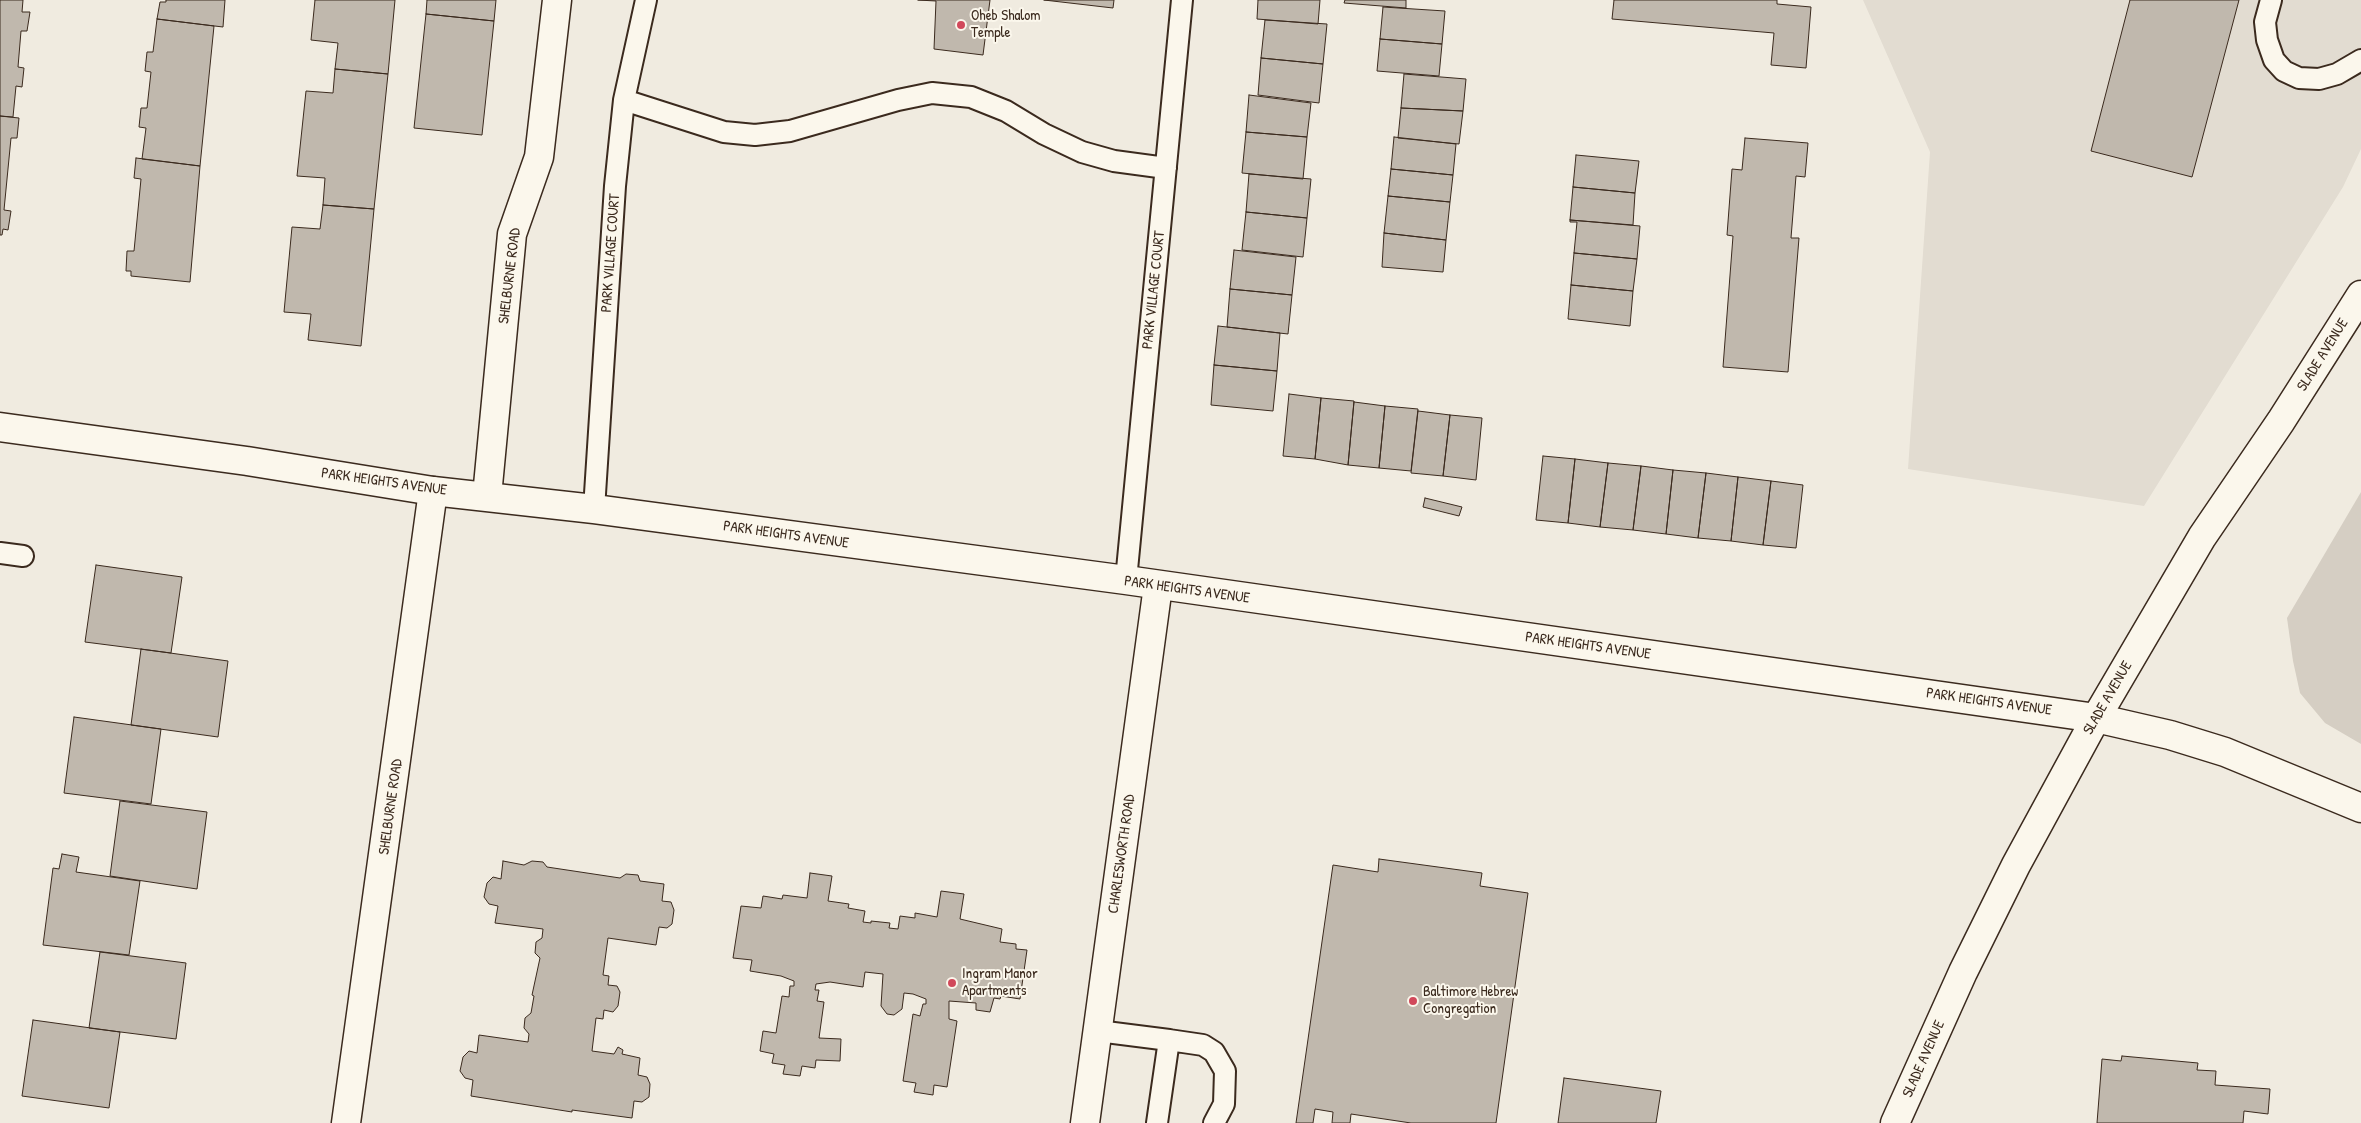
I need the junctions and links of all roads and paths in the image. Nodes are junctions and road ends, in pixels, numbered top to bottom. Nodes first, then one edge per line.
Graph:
1 (557, 0) edge
2 (646, 0) edge
3 (1182, 0) edge
4 (2271, 0) edge
5 (2361, 60) edge
6 (624, 100) junction
7 (1166, 168) junction
8 (2361, 295) edge
9 (0, 427) edge
10 (433, 491) junction
11 (487, 496) junction
12 (594, 509) junction
13 (0, 553) edge
14 (23, 556) dead end
15 (1126, 580) junction
16 (1158, 586) junction
17 (2096, 718) junction
18 (2361, 808) edge
19 (1098, 1031) junction
20 (1169, 1040) junction
21 (346, 1123) edge
22 (1086, 1123) edge
23 (1157, 1123) edge
24 (1214, 1123) edge
25 (1895, 1123) edge

1 - 11 main road, SHELBURNE ROAD
2 - 6 lane, PARK VILLAGE COURT
3 - 7 lane, PARK VILLAGE COURT
4 - 5 lane
6 - 7 lane
6 - 12 lane, PARK VILLAGE COURT
7 - 15 lane, PARK VILLAGE COURT
8 - 17 main road, SLADE AVENUE
9 - 10 main road, PARK HEIGHTS AVENUE
10 - 11 main road, PARK HEIGHTS AVENUE
10 - 21 main road, SHELBURNE ROAD
11 - 12 main road, PARK HEIGHTS AVENUE
12 - 15 main road, PARK HEIGHTS AVENUE
13 - 14 lane
15 - 16 main road, PARK HEIGHTS AVENUE
16 - 17 main road, PARK HEIGHTS AVENUE
16 - 19 main road, CHARLESWORTH ROAD
17 - 18 main road, PARK HEIGHTS AVENUE
17 - 25 main road, SLADE AVENUE
19 - 20 lane
19 - 22 main road, CHARLESWORTH ROAD
20 - 23 lane
20 - 24 lane

